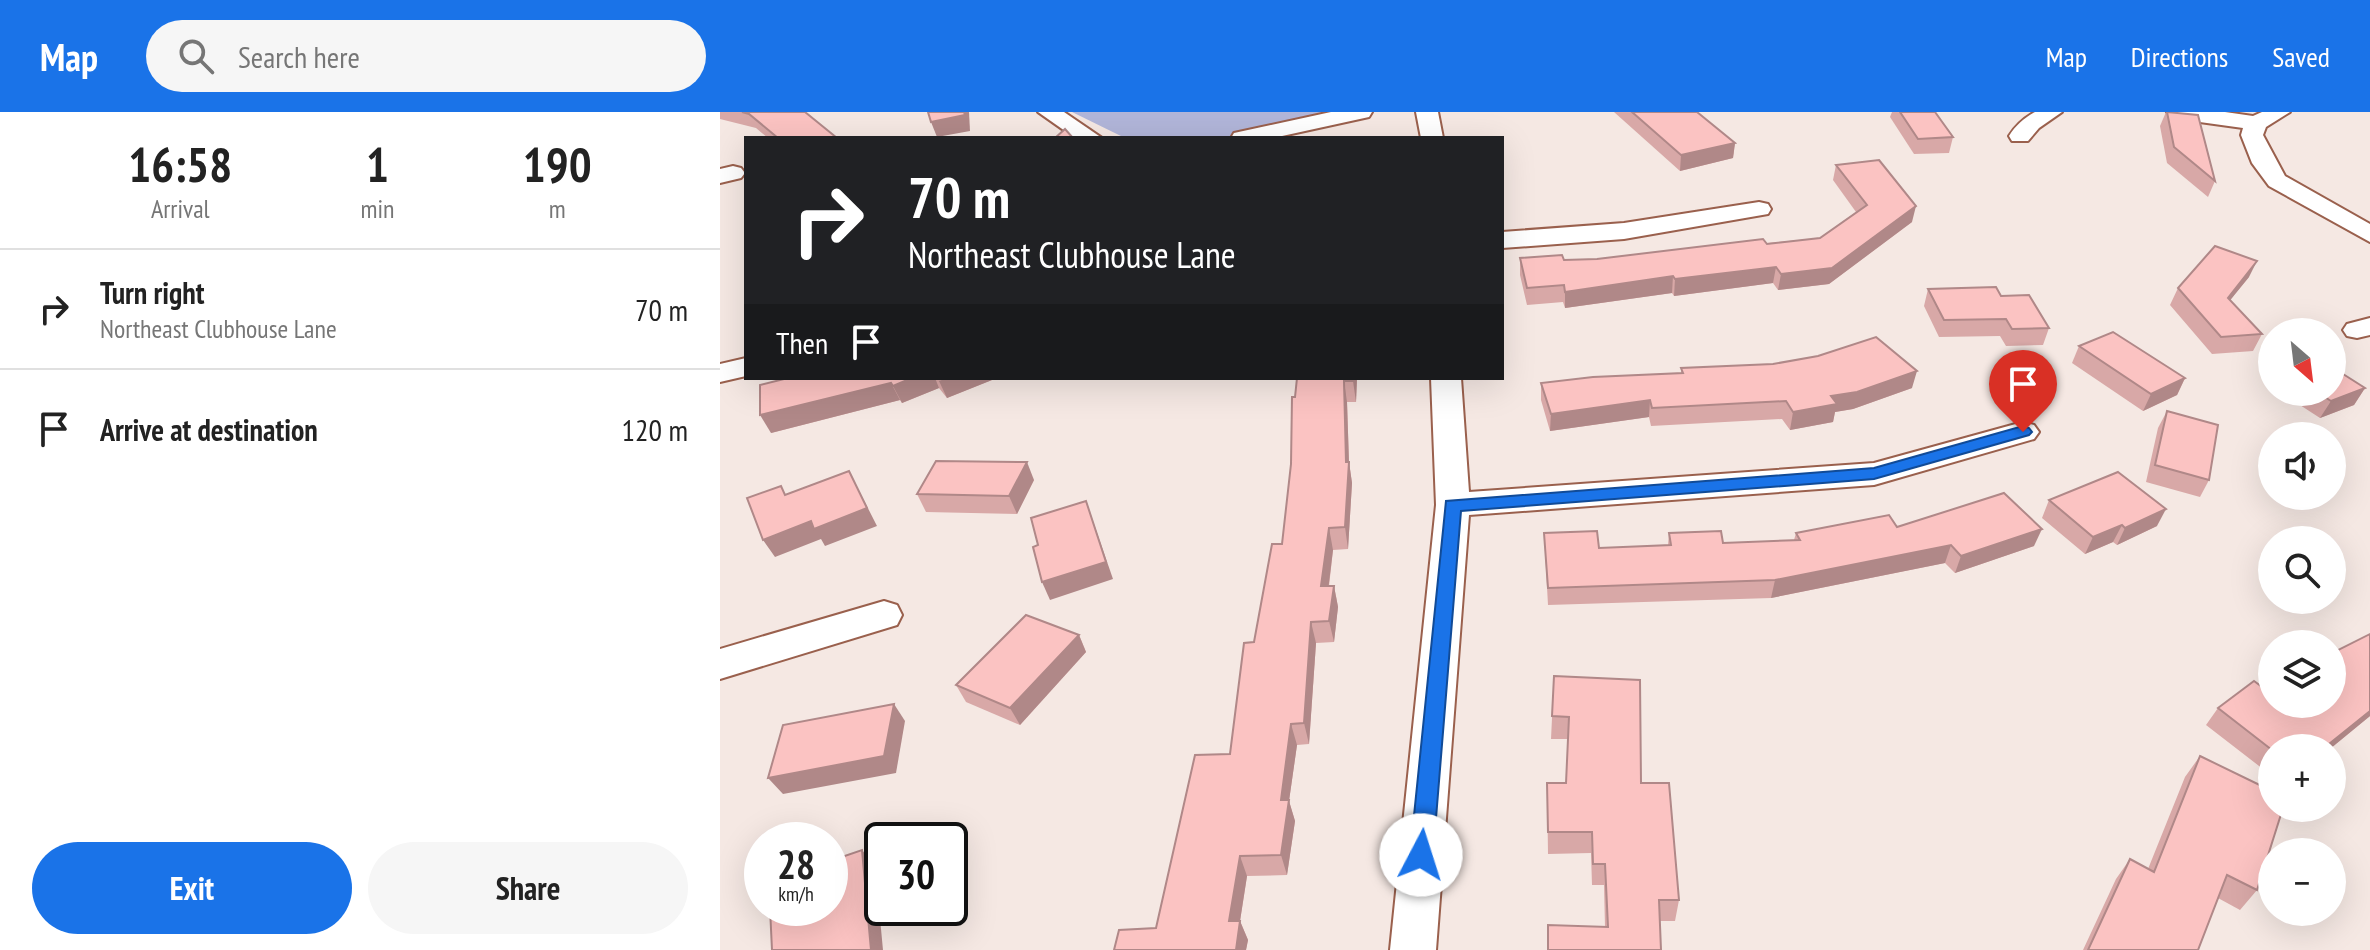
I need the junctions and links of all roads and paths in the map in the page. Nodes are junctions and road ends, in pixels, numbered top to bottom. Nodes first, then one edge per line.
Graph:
1 (1049, 112) edge
2 (1361, 112) edge
3 (1427, 112) edge
4 (2051, 112) edge
5 (2178, 112) edge
6 (2279, 112) edge
7 (2256, 123) junction
8 (1088, 136) edge
9 (1251, 136) edge
10 (1432, 136) edge
11 (2020, 136) dead end
12 (1759, 209) dead end
13 (2370, 234) edge
14 (1504, 240) edge
15 (744, 367) edge
16 (720, 373) edge
17 (1446, 380) edge
18 (2023, 432) dead end
19 (1453, 505) junction
20 (884, 615) dead end
21 (720, 664) edge
22 (1413, 950) edge

1 - 8 street
2 - 9 street
3 - 10 street
4 - 11 street
5 - 7 street
6 - 7 street
7 - 13 street
12 - 14 street
15 - 16 street
17 - 19 street
18 - 19 street
19 - 22 street
20 - 21 street

